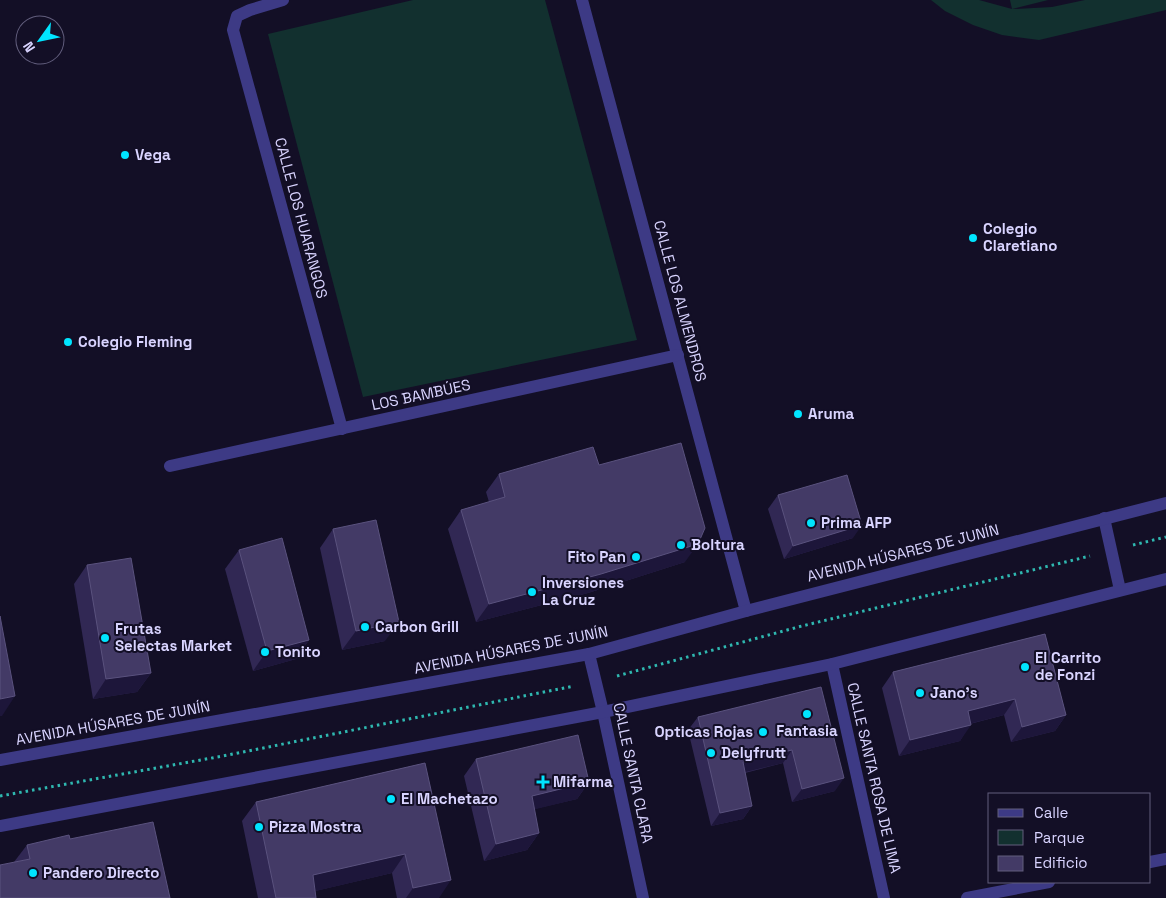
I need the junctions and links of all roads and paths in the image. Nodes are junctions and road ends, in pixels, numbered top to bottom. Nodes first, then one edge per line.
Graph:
1 (283, 0) edge
2 (582, 0) edge
3 (678, 355) junction
4 (342, 429) junction
5 (170, 466) dead end
6 (1166, 503) edge
7 (1104, 518) junction
8 (1166, 578) edge
9 (1120, 590) junction
10 (746, 611) junction
11 (589, 654) junction
12 (832, 664) junction
13 (603, 712) junction
14 (0, 760) edge
15 (0, 826) edge
16 (1166, 859) edge
17 (1151, 862) edge
18 (1044, 883) edge
19 (643, 898) edge
20 (884, 898) edge
21 (967, 898) edge

1 - 4 street, CALLE LOS HUARANGOS
2 - 3 street, CALLE LOS ALMENDROS
3 - 4 street, LOS BAMBÚES
3 - 10 street, CALLE LOS ALMENDROS
4 - 5 street, LOS BAMBÚES
6 - 7 street, AVENIDA HÚSARES DE JUNÍN
7 - 9 street
7 - 10 street, AVENIDA HÚSARES DE JUNÍN
8 - 9 street
9 - 12 street
10 - 11 street, AVENIDA HÚSARES DE JUNÍN
11 - 13 street, CALLE SANTA CLARA
11 - 14 street, AVENIDA HÚSARES DE JUNÍN
12 - 13 street
12 - 20 street, CALLE SANTA ROSA DE LIMA
13 - 15 street
13 - 19 street, CALLE SANTA CLARA
16 - 17 street
18 - 21 street

